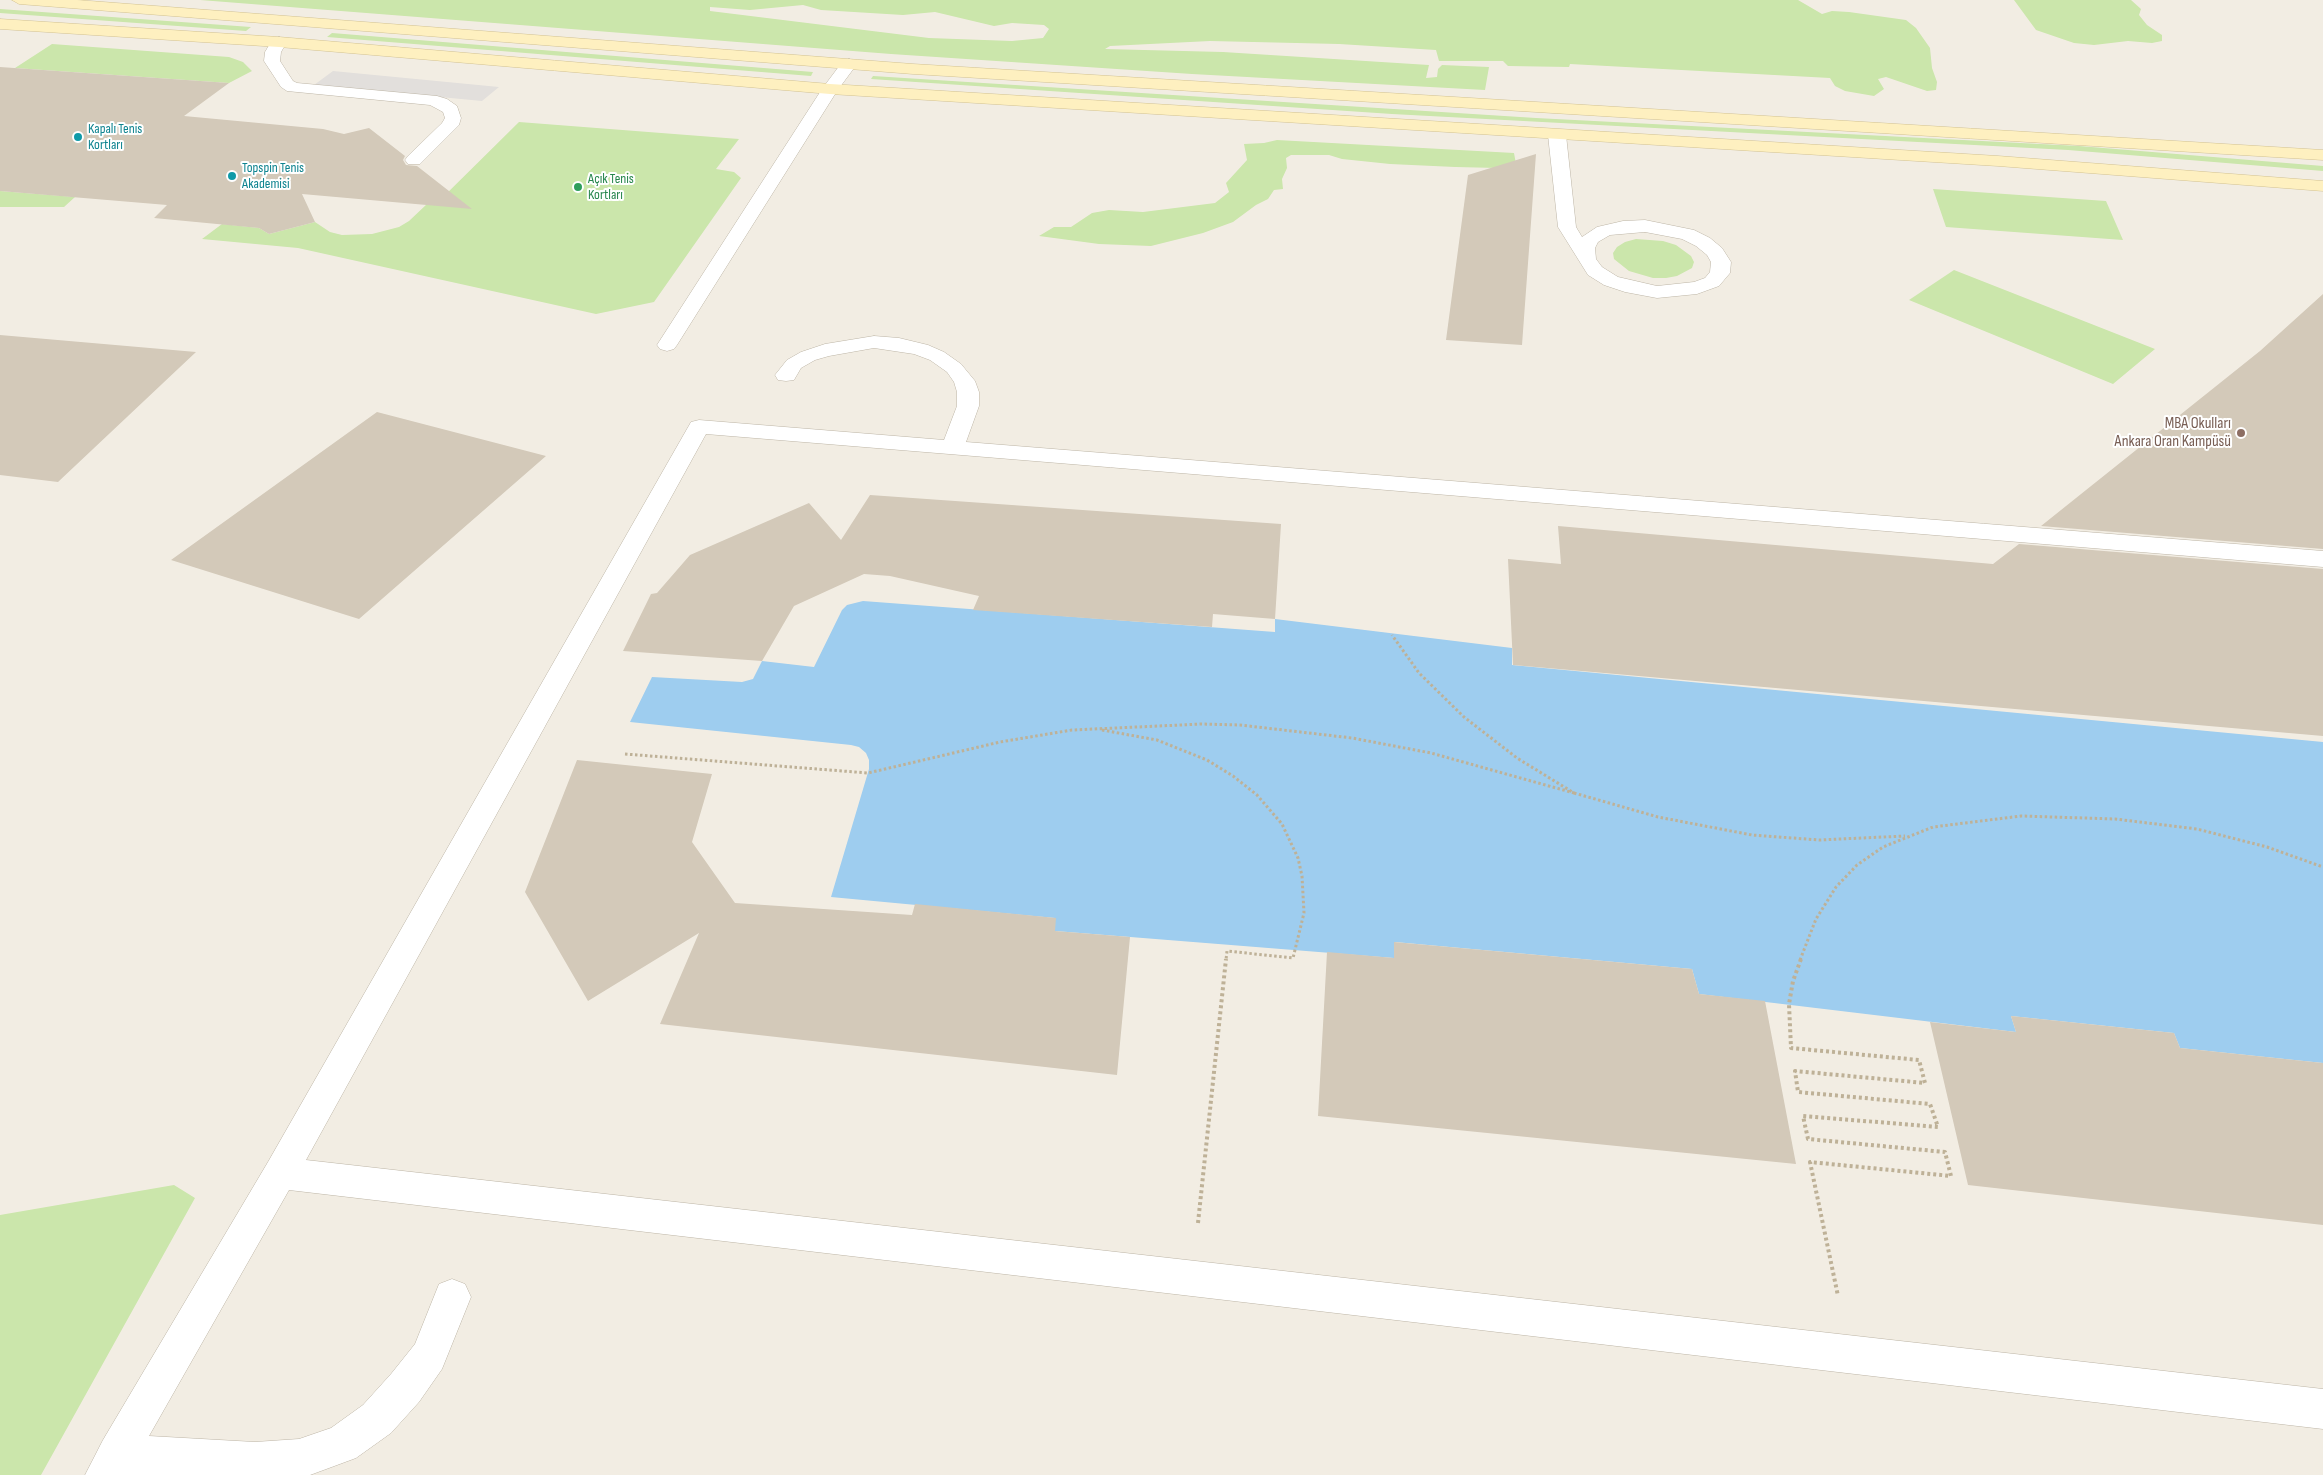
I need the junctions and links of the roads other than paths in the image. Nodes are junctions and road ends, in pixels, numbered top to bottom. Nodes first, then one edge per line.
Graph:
1 (19, 0) edge
2 (0, 24) edge
3 (279, 42) junction
4 (850, 64) junction
5 (830, 89) junction
6 (1557, 135) junction
7 (2323, 155) edge
8 (414, 160) dead end
9 (2323, 186) edge
10 (1568, 227) junction
11 (1604, 231) junction
12 (1586, 259) junction
13 (667, 345) dead end
14 (786, 375) dead end
15 (953, 447) junction
16 (2323, 560) edge
17 (280, 1173) junction
18 (452, 1297) dead end
19 (2323, 1409) edge
20 (111, 1464) edge

1 - 4 street
2 - 3 street
3 - 5 street
3 - 8 street
4 - 5 street
4 - 7 street
5 - 6 street
5 - 13 street
6 - 9 street
6 - 10 street
10 - 11 street
10 - 12 street
11 - 12 street
11 - 12 street
14 - 15 street
15 - 16 street
15 - 17 street
17 - 19 street
17 - 20 street
18 - 20 street

